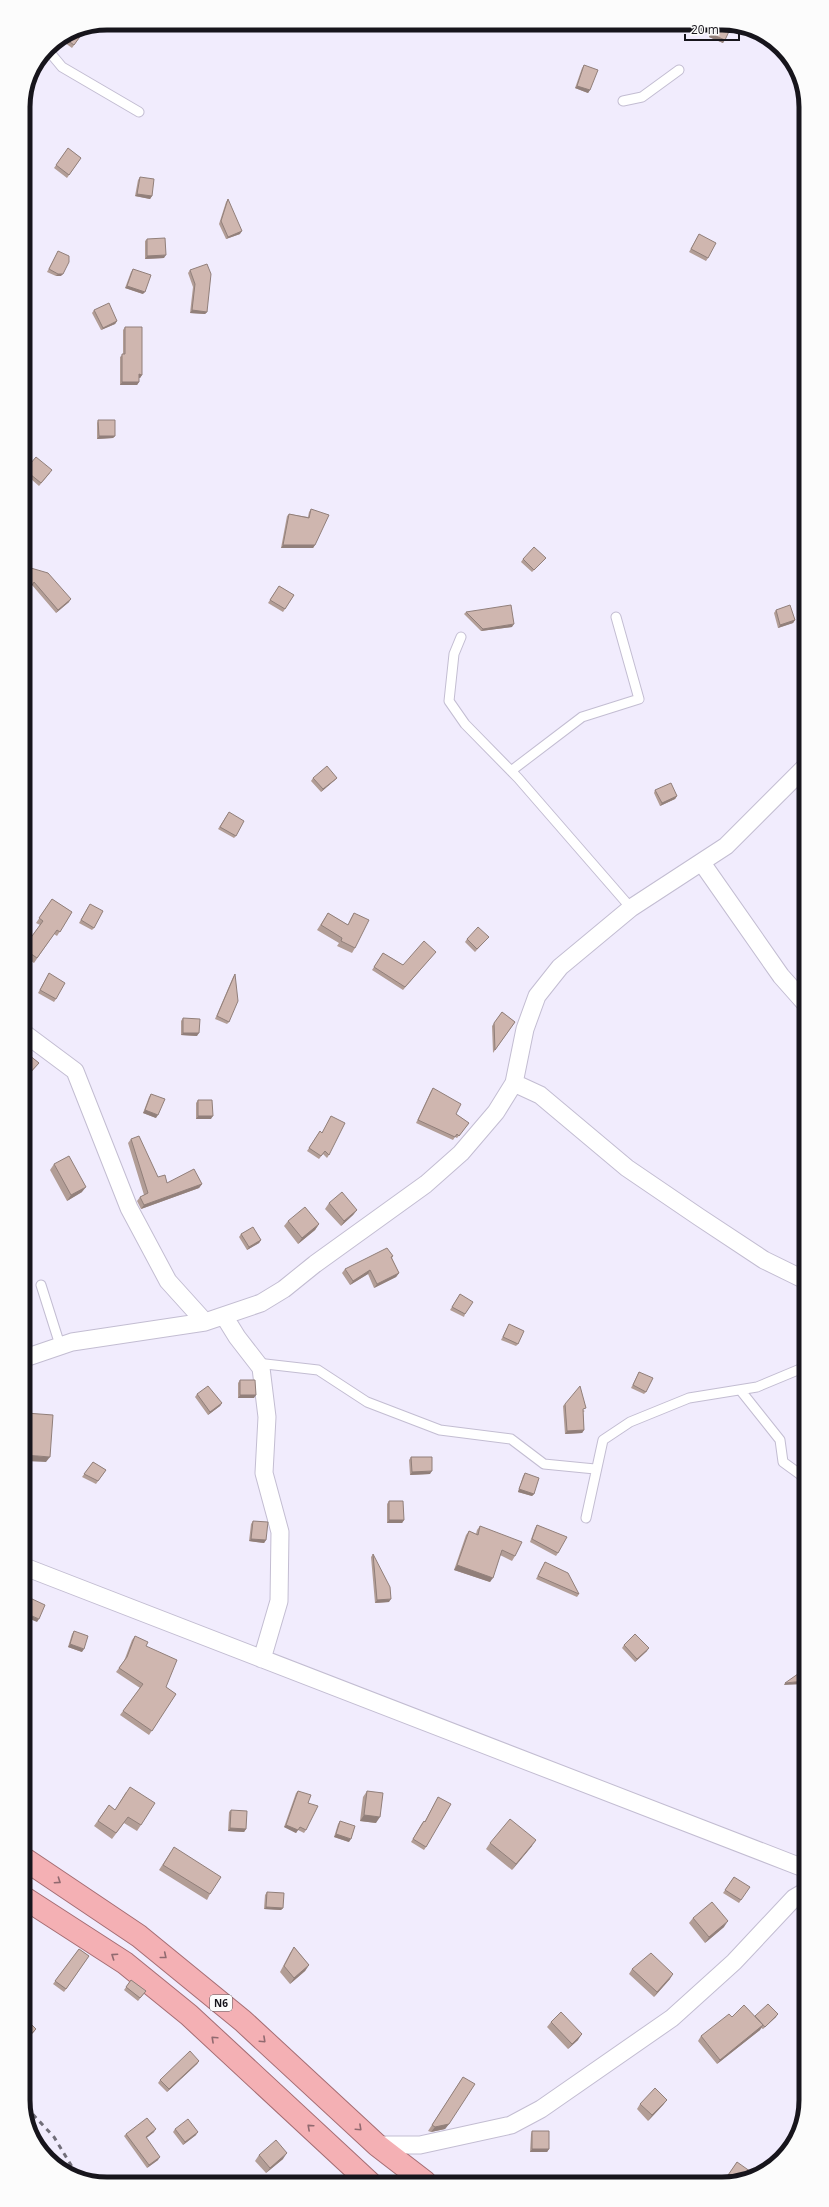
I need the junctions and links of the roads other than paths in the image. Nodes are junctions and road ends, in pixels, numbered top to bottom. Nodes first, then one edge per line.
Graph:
1 (52, 54) edge
2 (679, 70) dead end
3 (623, 101) dead end
4 (139, 112) dead end
5 (616, 617) dead end
6 (461, 637) dead end
7 (511, 772) junction
8 (799, 773) edge
9 (702, 863) junction
10 (631, 908) junction
11 (799, 996) edge
12 (30, 1037) edge
13 (514, 1083) junction
14 (799, 1277) edge
15 (41, 1284) dead end
16 (224, 1316) junction
17 (205, 1322) junction
18 (60, 1345) junction
19 (30, 1356) edge
20 (257, 1363) junction
21 (799, 1369) edge
22 (741, 1391) junction
23 (595, 1469) junction
24 (799, 1474) edge
25 (586, 1518) dead end
26 (30, 1569) edge
27 (262, 1659) junction
28 (30, 1863) edge
29 (799, 1866) edge
30 (799, 1895) edge
31 (30, 1902) edge
32 (377, 2145) junction
33 (350, 2162) junction
34 (402, 2164) junction
35 (361, 2177) edge
36 (364, 2177) edge
37 (415, 2177) edge
38 (419, 2177) edge

1 - 4 lane
2 - 3 lane
5 - 7 lane
6 - 7 lane
7 - 10 lane
8 - 9 street
9 - 10 street
9 - 11 street
10 - 13 street
12 - 17 street
13 - 14 street
13 - 16 street
15 - 18 lane
16 - 17 street
16 - 20 street
17 - 18 street
18 - 19 street
20 - 23 lane
20 - 27 street
21 - 22 lane
22 - 23 lane
22 - 24 lane
23 - 25 lane
26 - 27 street
27 - 29 street
28 -> 32 highway, N6
30 - 32 street
33 -> 31 highway
32 - 34 highway, N6
33 - 35 highway
33 - 36 highway
34 - 37 highway, N6
34 - 38 highway

